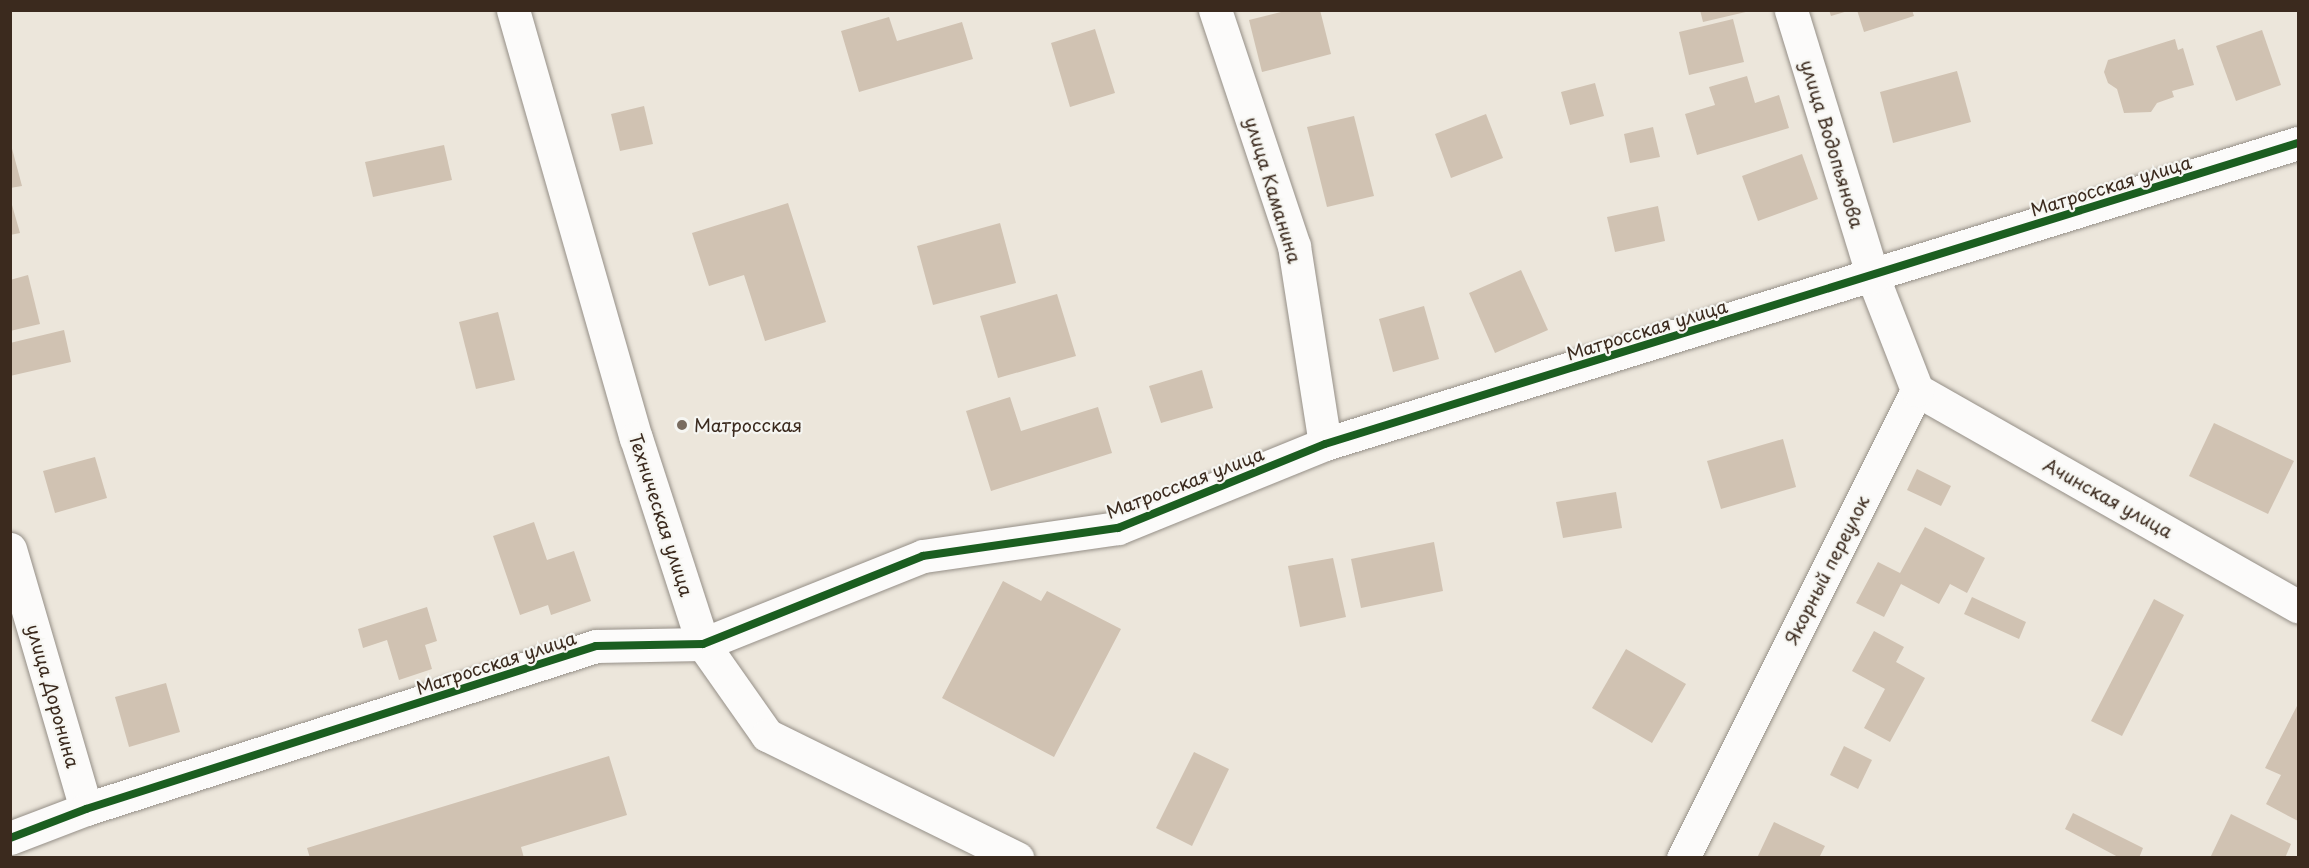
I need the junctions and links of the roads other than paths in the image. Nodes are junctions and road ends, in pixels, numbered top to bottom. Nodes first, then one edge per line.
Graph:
1 (513, 10) edge
2 (1215, 10) edge
3 (1791, 10) edge
4 (2298, 143) edge
5 (1873, 277) junction
6 (1917, 390) junction
7 (1325, 444) junction
8 (10, 549) edge
9 (2298, 606) edge
10 (703, 644) junction
11 (86, 809) junction
12 (10, 838) edge
13 (1017, 858) edge
14 (1683, 858) edge

1 - 10 street, Техническая улица
2 - 7 street, улица Каманина
3 - 5 street, улица Водопьянова
4 - 5 street, Матросская улица
5 - 6 street
5 - 7 street, Матросская улица
6 - 9 street, Ачинская улица
6 - 14 street, Якорный переулок
7 - 10 street, Матросская улица
8 - 11 street, улица Доронина
10 - 11 street, Матросская улица
10 - 13 street, Техническая улица
11 - 12 street, Матросская улица

